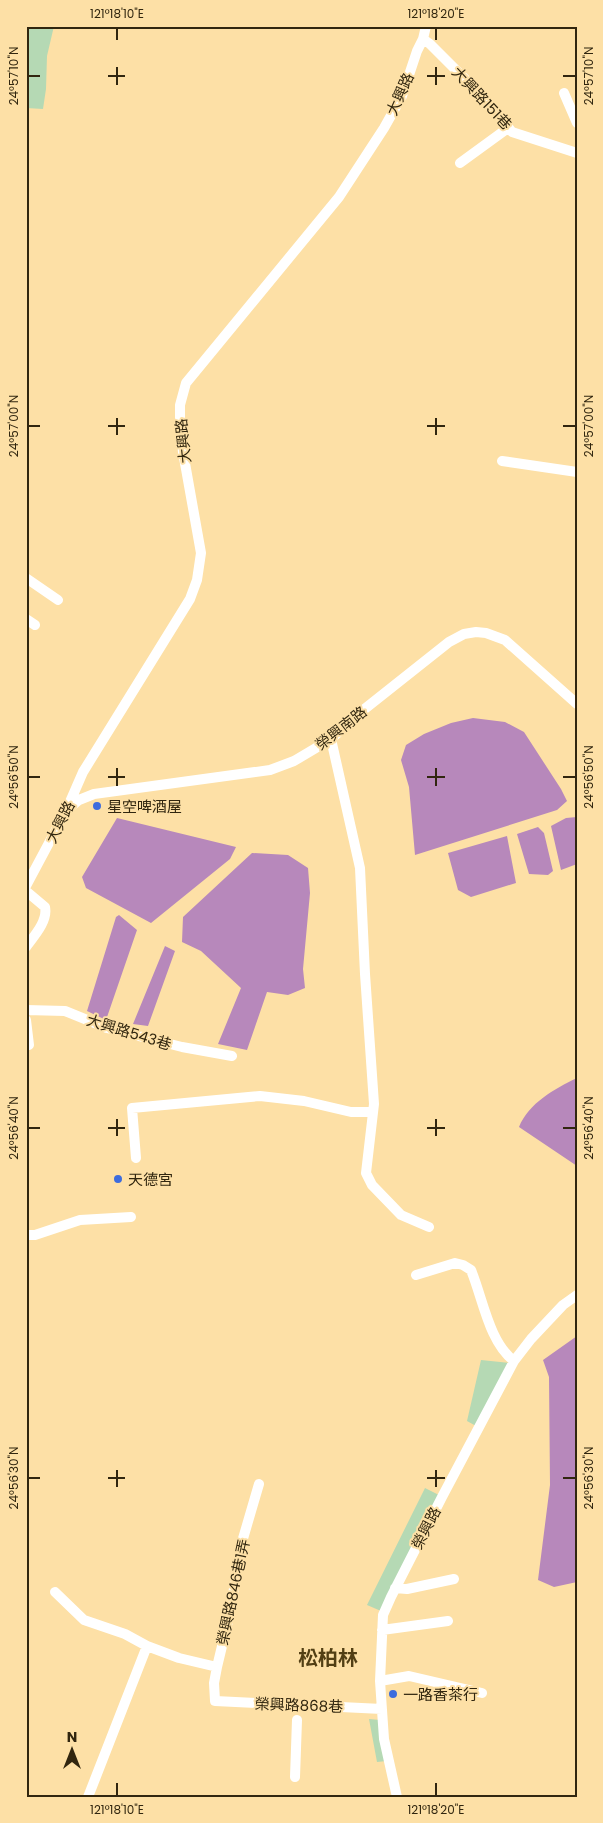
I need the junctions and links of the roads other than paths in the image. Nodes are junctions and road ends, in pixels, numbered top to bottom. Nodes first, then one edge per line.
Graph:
1 (426, 26) edge
2 (423, 39) junction
3 (564, 93) dead end
4 (577, 123) edge
5 (508, 128) junction
6 (577, 153) edge
7 (460, 163) dead end
8 (502, 461) dead end
9 (577, 472) edge
10 (26, 578) edge
11 (58, 600) dead end
12 (26, 619) edge
13 (35, 626) dead end
14 (577, 704) edge
15 (331, 739) junction
16 (66, 811) junction
17 (26, 886) edge
18 (26, 891) edge
19 (26, 947) edge
20 (26, 1010) edge
21 (26, 1020) edge
22 (29, 1045) dead end
23 (232, 1056) dead end
24 (373, 1112) junction
25 (136, 1158) dead end
26 (131, 1217) dead end
27 (429, 1227) dead end
28 (26, 1235) edge
29 (416, 1275) dead end
30 (577, 1295) edge
31 (514, 1361) junction
32 (259, 1484) dead end
33 (454, 1579) dead end
34 (395, 1588) junction
35 (55, 1592) dead end
36 (448, 1621) dead end
37 (382, 1630) junction
38 (147, 1646) junction
39 (216, 1667) junction
40 (380, 1682) junction
41 (482, 1693) dead end
42 (215, 1700) joint
43 (382, 1709) junction
44 (297, 1720) dead end
45 (295, 1777) dead end
46 (88, 1797) edge
47 (398, 1797) edge

1 - 2 street, 大興路
2 - 5 street, 大興路151巷
2 - 16 street, 大興路
3 - 4 street
5 - 6 street, 大興路151巷
5 - 7 street
8 - 9 street
10 - 11 street
12 - 13 street
14 - 15 street, 榮興南路
15 - 16 street, 榮興南路
15 - 24 street
16 - 17 street, 大興路
18 - 19 street
20 - 23 street, 大興路543巷
21 - 22 street
24 - 25 street
24 - 27 street
26 - 28 street
29 - 31 street
30 - 31 street, 榮興路
31 - 34 street, 榮興路
32 - 39 street, 榮興路846巷1弄
33 - 34 street
34 - 37 street, 榮興路
35 - 38 street
36 - 37 street
37 - 40 street, 榮興路
38 - 39 street
38 - 46 street
39 - 42 street, 榮興路846巷1弄
40 - 41 street
40 - 43 street, 榮興路
42 - 43 street, 榮興路868巷
43 - 47 street, 榮興路
44 - 45 street

